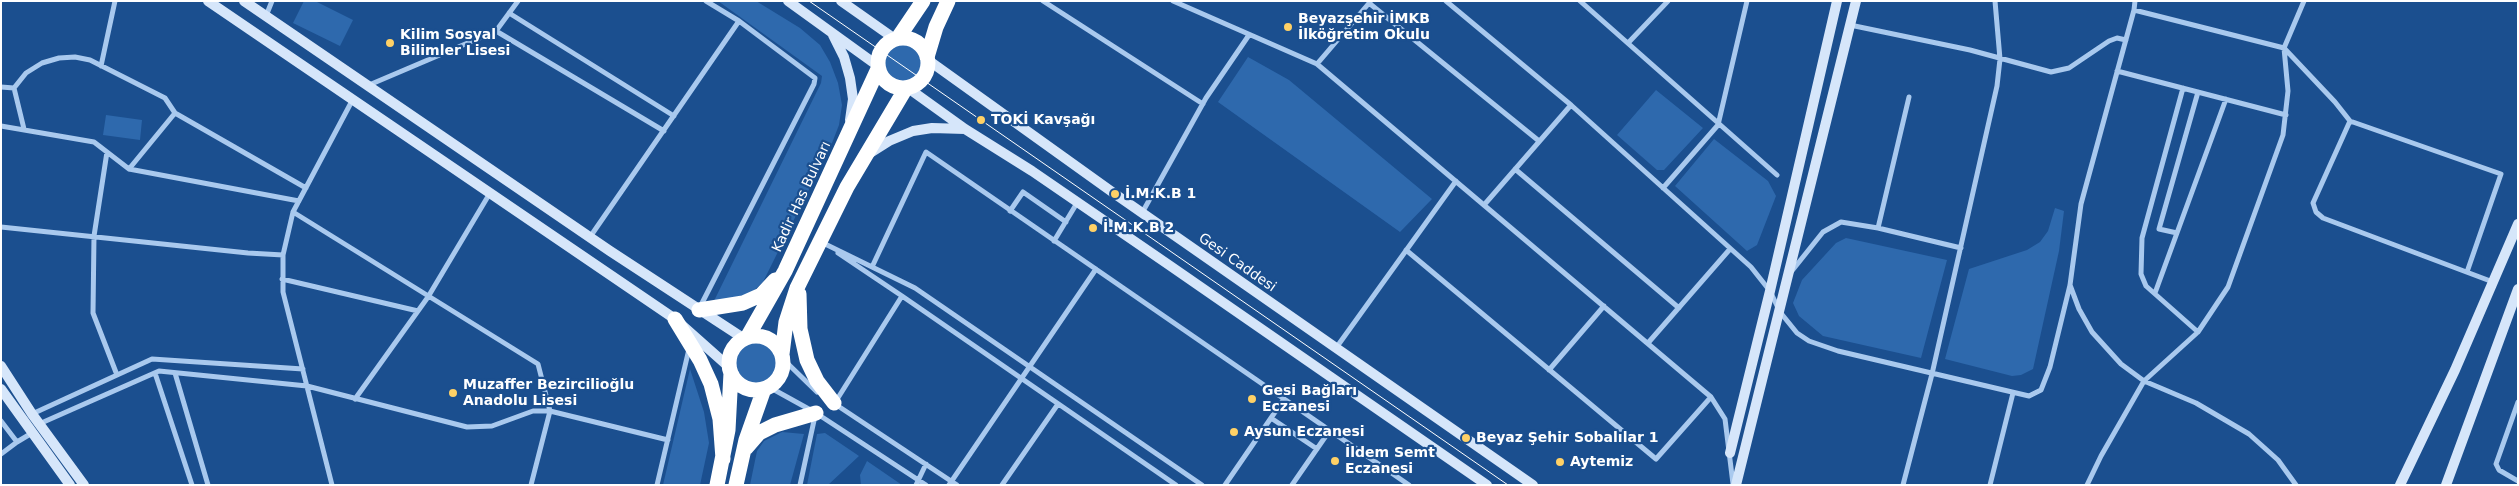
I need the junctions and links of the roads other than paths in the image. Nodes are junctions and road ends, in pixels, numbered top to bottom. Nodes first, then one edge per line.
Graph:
1 (115, 1) edge
2 (208, 1) edge
3 (244, 1) edge
4 (272, 1) edge
5 (518, 1) edge
6 (706, 1) edge
7 (788, 1) edge
8 (841, 1) edge
9 (923, 1) edge
10 (948, 1) edge
11 (1044, 1) edge
12 (1173, 1) edge
13 (1446, 1) edge
14 (1580, 1) edge
15 (1668, 1) edge
16 (1747, 1) edge
17 (1837, 1) edge
18 (1856, 1) edge
19 (1995, 1) edge
20 (2135, 1) edge
21 (2304, 1) edge
22 (1370, 2) edge
23 (2134, 10) junction
24 (509, 13) junction
25 (266, 17) junction
26 (739, 21) junction
27 (1850, 25) junction
28 (496, 31) junction
29 (834, 35) junction
30 (1249, 35) junction
31 (896, 39) junction
32 (2126, 40) junction
33 (1628, 42) junction
34 (2284, 48) junction
35 (928, 58) junction
36 (2000, 58) junction
37 (1318, 64) junction
38 (101, 66) junction
39 (878, 67) junction
40 (2118, 71) junction
41 (1, 86) edge
42 (368, 86) junction
43 (14, 88) junction
44 (907, 88) junction
45 (2183, 88) junction
46 (2198, 92) junction
47 (1910, 97) dead end
48 (353, 99) junction
49 (2226, 99) junction
50 (1203, 104) junction
51 (1571, 105) junction
52 (175, 113) junction
53 (2286, 115) junction
54 (674, 116) junction
55 (2350, 121) junction
56 (1718, 125) junction
57 (1, 126) edge
58 (24, 129) junction
59 (965, 129) junction
60 (664, 131) junction
61 (846, 142) junction
62 (1539, 142) junction
63 (107, 152) junction
64 (862, 160) junction
65 (1515, 169) junction
66 (129, 170) junction
67 (1777, 175) dead end
68 (1456, 181) junction
69 (306, 188) junction
70 (1662, 188) junction
71 (490, 193) junction
72 (300, 200) junction
73 (1078, 203) junction
74 (1484, 205) junction
75 (1010, 210) junction
76 (293, 212) junction
77 (1142, 213) junction
78 (1066, 222) junction
79 (2518, 224) edge
80 (1, 226) edge
81 (1878, 228) junction
82 (2177, 234) junction
83 (94, 236) junction
84 (590, 238) junction
85 (1054, 241) junction
86 (820, 242) junction
87 (1730, 248) junction
88 (1961, 248) junction
89 (1406, 250) junction
90 (283, 255) junction
91 (872, 267) junction
92 (1096, 269) junction
93 (785, 271) junction
94 (2467, 272) junction
95 (1789, 274) junction
96 (282, 279) junction
97 (800, 281) junction
98 (2493, 282) junction
99 (2070, 285) junction
100 (2518, 289) edge
101 (1770, 290) junction
102 (2155, 294) junction
103 (902, 296) junction
104 (428, 297) junction
105 (1604, 306) junction
106 (2515, 306) edge
107 (1678, 308) junction
108 (699, 310) junction
109 (418, 311) junction
110 (1780, 312) junction
111 (675, 319) junction
112 (2198, 332) junction
113 (746, 337) junction
114 (690, 344) junction
115 (1648, 344) junction
116 (1336, 349) junction
117 (783, 357) junction
118 (1, 366) edge
119 (1029, 366) junction
120 (303, 369) junction
121 (730, 370) junction
122 (1549, 370) junction
123 (175, 372) junction
124 (155, 373) junction
125 (1932, 374) junction
126 (118, 375) junction
127 (1021, 378) junction
128 (2144, 381) junction
129 (307, 386) junction
130 (767, 388) junction
131 (1, 389) edge
132 (2012, 392) junction
133 (1711, 397) junction
134 (355, 399) junction
135 (1284, 399) junction
136 (2518, 402) edge
137 (834, 403) junction
138 (1058, 404) junction
139 (550, 411) junction
140 (32, 414) junction
141 (816, 414) junction
142 (1271, 418) junction
143 (1, 421) edge
144 (39, 424) junction
145 (1330, 430) junction
146 (32, 433) junction
147 (668, 440) junction
148 (17, 442) junction
149 (1317, 449) junction
150 (743, 451) junction
151 (1730, 453) junction
152 (1, 454) edge
153 (723, 459) junction
154 (926, 464) junction
155 (2518, 481) edge
156 (917, 482) edge
157 (949, 482) edge
158 (70, 485) edge
159 (84, 485) edge
160 (192, 485) edge
161 (208, 485) edge
162 (332, 485) edge
163 (532, 485) edge
164 (657, 485) edge
165 (717, 485) edge
166 (736, 485) edge
167 (800, 485) edge
168 (926, 485) edge
169 (957, 485) edge
170 (1002, 485) edge
171 (1176, 485) edge
172 (1202, 485) edge
173 (1226, 485) edge
174 (1292, 485) edge
175 (1409, 485) edge
176 (1487, 485) edge
177 (1533, 485) edge
178 (1734, 485) edge
179 (1903, 485) edge
180 (1990, 485) edge
181 (2087, 485) edge
182 (2296, 485) edge
183 (2400, 485) edge
184 (2446, 485) edge

1 - 38 street
2 - 48 main road
3 - 25 main road
4 - 25 street
5 - 24 street
6 - 26 street
7 - 29 main road
8 - 31 main road
9 - 31 highway
10 - 35 highway
11 - 50 street
12 - 30 street
13 - 51 street
14 - 33 street
15 - 33 street
16 - 56 street
17 - 101 main road
18 - 27 main road
19 - 36 street
20 - 23 street
21 - 34 street
22 - 37 street
22 - 62 street
23 - 32 street
23 - 34 street
24 - 28 street
24 - 54 street
25 - 42 main road
26 - 54 street
26 - 108 street
27 - 36 street
27 - 95 main road
28 - 42 street
28 - 60 street
29 - 39 main road
29 - 61 main road
30 - 37 street
30 - 50 street
31 - 35 highway
31 - 39 highway
32 - 36 street
32 - 40 street
33 - 56 street
34 - 53 street
34 - 55 street
35 - 44 highway
35 - 77 main road, Gesi Caddesi
36 - 88 street
37 - 68 street
38 - 43 street
38 - 52 street
39 - 44 highway
39 - 61 highway, Kadir Has Bulvarı
40 - 45 street
40 - 99 street
41 - 43 street
42 - 84 main road
43 - 58 street
44 - 59 main road
44 - 64 highway
45 - 46 street
45 - 102 street
46 - 49 street
46 - 82 street
47 - 81 street
48 - 69 street
48 - 71 main road
49 - 53 street
49 - 82 street
50 - 77 street
51 - 62 street
51 - 70 street
52 - 66 street
52 - 69 street
53 - 112 street
54 - 60 street
55 - 94 street
55 - 94 street
56 - 67 street
56 - 70 street
57 - 58 street
58 - 63 street
59 - 64 main road
59 - 73 main road
60 - 84 street
61 - 93 highway, Kadir Has Bulvarı
62 - 65 street
63 - 66 street
63 - 83 street
64 - 86 highway
65 - 74 street
65 - 107 street
66 - 72 street
68 - 74 street
68 - 89 street
69 - 72 street
70 - 87 street
71 - 104 street
71 - 111 main road
72 - 76 street
73 - 78 street
73 - 176 main road
74 - 105 street
75 - 78 street
75 - 85 street
75 - 91 street
76 - 90 street
76 - 104 street
77 - 116 main road, Gesi Caddesi
78 - 85 street
79 - 98 main road
80 - 83 street
81 - 88 street
81 - 95 street
82 - 102 street
83 - 90 street
83 - 126 street
84 - 108 main road
85 - 92 street
86 - 91 street
86 - 97 highway
86 - 103 street
87 - 101 street
87 - 107 street
88 - 125 street
89 - 116 street
89 - 122 street
90 - 96 street
91 - 119 street
92 - 119 street
92 - 135 street
93 - 108 highway
93 - 113 highway, Kadir Has Bulvarı
94 - 98 street
95 - 110 main road
96 - 109 street
96 - 120 street
97 - 117 highway
97 - 137 highway
98 - 183 main road
99 - 128 street
99 - 132 street
100 - 106 main road
101 - 110 street
101 - 151 main road
102 - 112 street
103 - 127 street
103 - 137 street
104 - 109 street
104 - 139 street
105 - 115 street
105 - 122 street
106 - 184 main road
107 - 115 street
108 - 113 main road
109 - 134 street
110 - 125 street
110 - 178 main road
111 - 114 highway
111 - 121 main road
112 - 128 street
113 - 117 highway
113 - 121 highway
114 - 147 street
114 - 153 highway
115 - 133 street
116 - 177 main road, Gesi Caddesi
117 - 130 highway
117 - 137 street
118 - 140 main road
119 - 127 street
119 - 172 street
120 - 126 street
120 - 129 street
121 - 130 highway
121 - 153 highway
122 - 133 street
123 - 124 street
123 - 129 street
123 - 161 street
124 - 144 street
124 - 160 street
125 - 132 street
125 - 179 street
126 - 140 street
127 - 138 street
127 - 157 street
128 - 181 street
128 - 182 street
129 - 134 street
129 - 162 street
130 - 141 street
130 - 150 highway
131 - 146 main road
132 - 180 street
133 - 151 street
134 - 139 street
135 - 142 street
135 - 145 street
136 - 155 street
137 - 154 street
138 - 170 street
138 - 171 street
139 - 147 street
139 - 163 street
140 - 144 main road
141 - 150 highway
141 - 156 street
141 - 167 street
142 - 149 street
142 - 173 street
143 - 148 street
144 - 159 main road
145 - 149 street
145 - 175 street
146 - 148 street
146 - 158 main road
147 - 164 street
148 - 152 street
149 - 174 street
150 - 166 highway
151 - 178 street
153 - 165 highway
154 - 156 street
154 - 157 street
156 - 168 street
157 - 169 street

